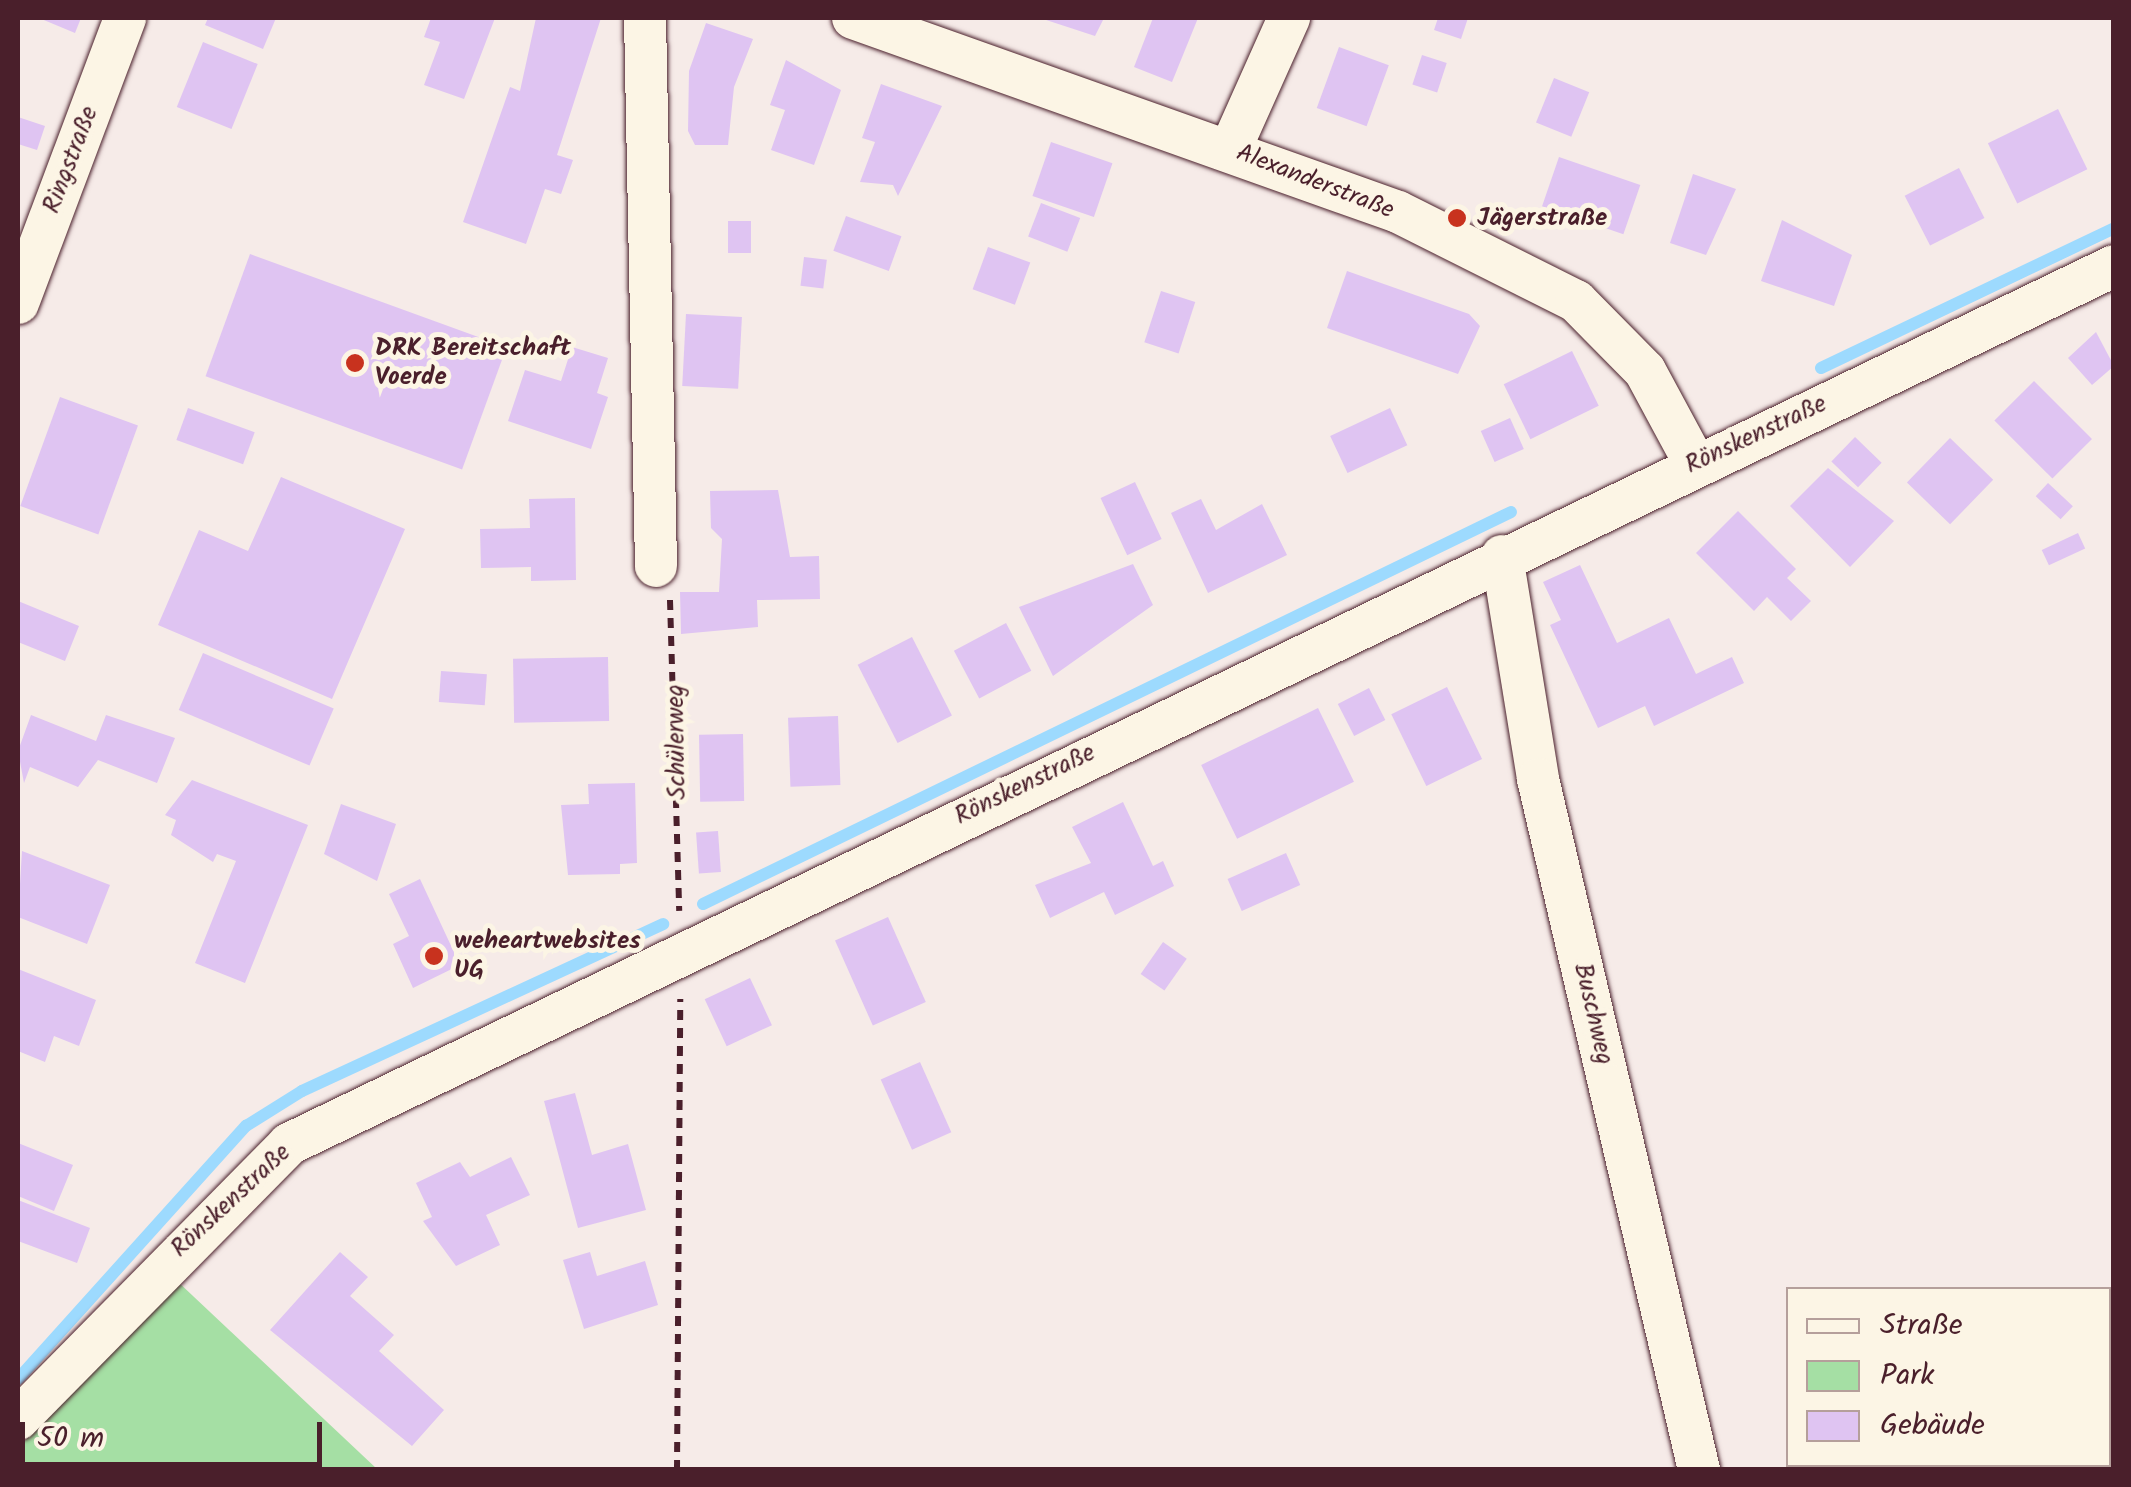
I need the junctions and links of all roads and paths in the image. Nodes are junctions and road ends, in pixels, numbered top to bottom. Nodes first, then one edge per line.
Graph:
1 (125, 18) edge
2 (645, 18) edge
3 (852, 18) edge
4 (1288, 18) edge
5 (1230, 150) junction
6 (2114, 266) edge
7 (18, 303) edge
8 (1695, 464) junction
9 (1502, 556) junction
10 (656, 566) joint
11 (680, 951) junction
12 (18, 1419) edge
13 (677, 1470) edge
14 (1699, 1470) edge

1 - 7 street, Ringstraße
2 - 10 street
3 - 5 street, Alexanderstraße
4 - 5 street
5 - 8 street, Alexanderstraße
6 - 8 street, Rönskenstraße
8 - 9 street, Rönskenstraße
9 - 11 street, Rönskenstraße
9 - 14 street, Buschweg
10 - 11 path, Schülerweg
11 - 12 street, Rönskenstraße
11 - 13 path, Schülerweg

